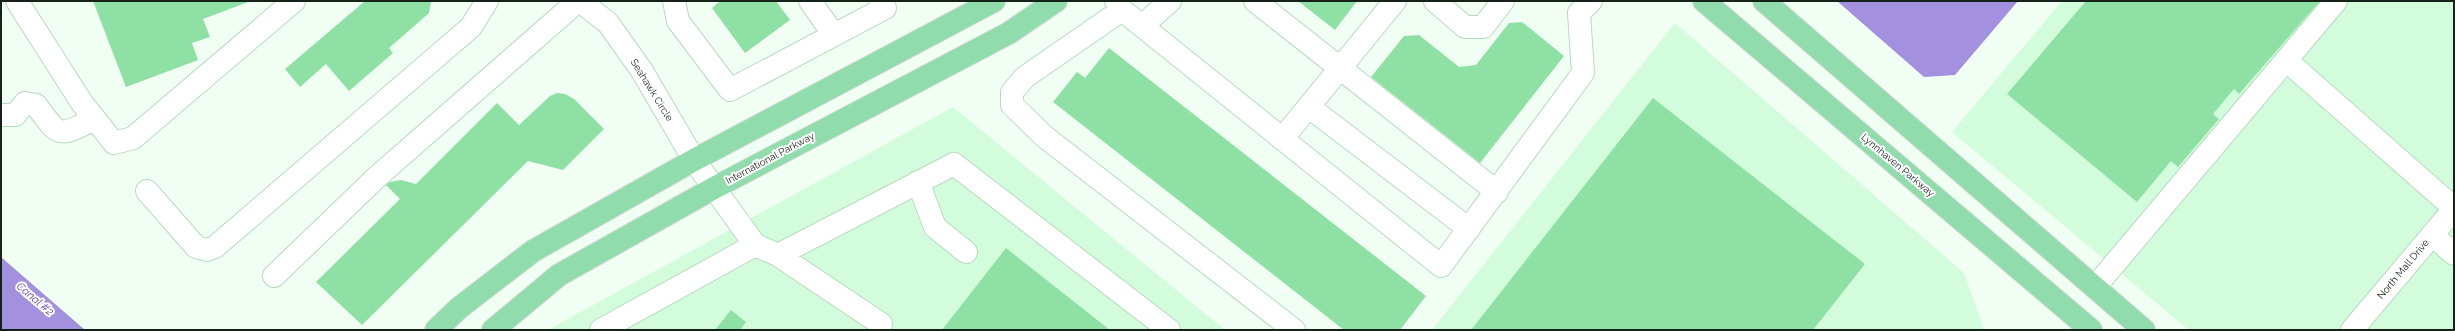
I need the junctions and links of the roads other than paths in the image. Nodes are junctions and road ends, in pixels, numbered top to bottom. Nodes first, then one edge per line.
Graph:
1 (17, 1) edge
2 (294, 1) edge
3 (487, 1) edge
4 (579, 1) edge
5 (674, 1) edge
6 (810, 1) edge
7 (880, 1) edge
8 (994, 1) edge
9 (1056, 1) edge
10 (1170, 1) edge
11 (1255, 1) edge
12 (1395, 1) edge
13 (1435, 1) edge
14 (1503, 1) edge
15 (1704, 1) edge
16 (1764, 1) edge
17 (2336, 1) edge
18 (1579, 5) edge
19 (1119, 6) edge
20 (1142, 26) junction
21 (834, 35) junction
22 (2286, 60) junction
23 (1341, 68) junction
24 (1309, 107) junction
25 (1, 116) edge
26 (95, 119) junction
27 (1282, 139) junction
28 (694, 160) junction
29 (918, 182) junction
30 (714, 188) junction
31 (147, 191) dead end
32 (1498, 192) junction
33 (2454, 208) edge
34 (1469, 229) junction
35 (2432, 235) junction
36 (755, 245) junction
37 (966, 252) dead end
38 (2454, 254) edge
39 (778, 255) junction
40 (274, 276) dead end
41 (2094, 287) junction
42 (881, 324) dead end
43 (436, 330) edge
44 (493, 330) edge
45 (601, 330) edge
46 (1169, 330) edge
47 (1294, 330) edge
48 (2091, 330) edge
49 (2144, 330) edge
50 (2352, 330) edge

1 - 26 street
2 - 26 street
3 - 31 street
4 - 28 street, Seahawk Circle
4 - 40 street
5 - 21 street
6 - 21 street
7 - 21 street
8 - 28 main road
9 - 30 main road, International Parkway
10 - 20 street
11 - 23 street
12 - 23 street
13 - 14 street
15 - 48 main road, Lynnhaven Parkway
16 - 41 main road
17 - 22 street
18 - 32 street
19 - 20 street
19 - 47 street
20 - 27 street
22 - 33 street
22 - 41 street
23 - 24 street
23 - 32 street
24 - 27 street
24 - 34 street
25 - 26 street
27 - 34 street
28 - 30 street, Seahawk Circle
28 - 43 main road
29 - 37 street
29 - 39 street
29 - 46 street
30 - 36 street, Seahawk Circle
30 - 44 main road, International Parkway
32 - 34 street
33 - 35 street, North Mall Drive
35 - 38 street
35 - 50 street, North Mall Drive
36 - 39 street
36 - 45 street
39 - 42 street
41 - 49 main road

